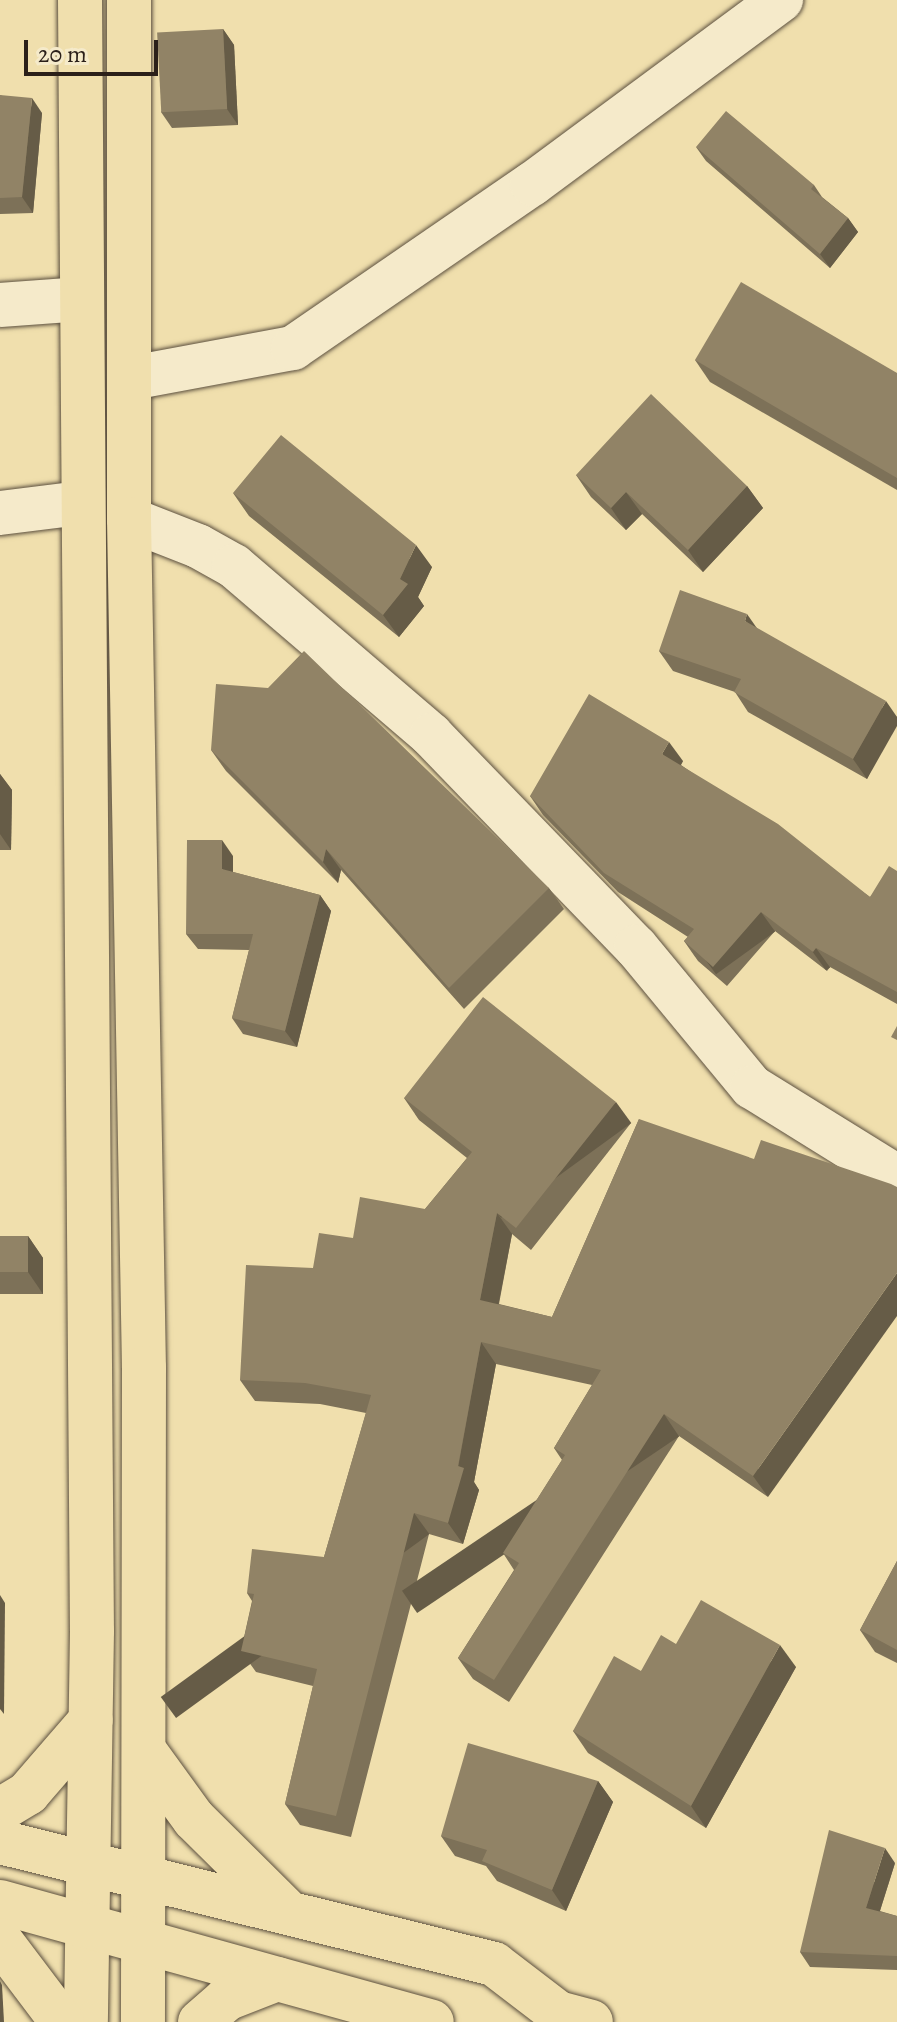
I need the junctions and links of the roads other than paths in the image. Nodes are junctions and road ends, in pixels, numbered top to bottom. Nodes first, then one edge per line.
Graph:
1 (80, 0) edge
2 (129, 0) edge
3 (781, 0) edge
4 (733, 14) edge
5 (81, 299) junction
6 (0, 305) edge
7 (131, 378) junction
8 (80, 503) junction
9 (0, 513) edge
10 (129, 519) junction
11 (897, 1177) edge
12 (91, 1720) junction
13 (146, 1753) junction
14 (0, 1810) edge
15 (0, 1842) edge
16 (89, 1865) junction
17 (144, 1877) junction
18 (0, 1902) edge
19 (288, 1912) junction
20 (87, 1927) junction
21 (0, 1940) edge
22 (144, 1944) junction
23 (277, 1979) junction
24 (556, 2019) edge
25 (62, 2022) edge
26 (86, 2022) edge
27 (143, 2022) edge
28 (200, 2022) edge
29 (432, 2022) edge

1 - 5 main road
2 - 7 main road
3 - 4 street
4 - 7 street
5 - 6 street
5 - 8 main road
7 - 10 main road
8 - 9 street
8 - 12 main road
10 - 11 street
10 - 13 main road
12 - 14 main road
12 - 16 main road
13 - 17 main road
13 - 19 main road
15 - 16 main road
16 - 17 main road
16 - 20 main road
17 - 19 main road
17 - 22 main road
18 - 20 main road
19 - 24 main road
20 - 22 main road
20 - 26 main road
21 - 25 main road
22 - 23 main road
22 - 27 main road
23 - 28 main road
23 - 29 main road

